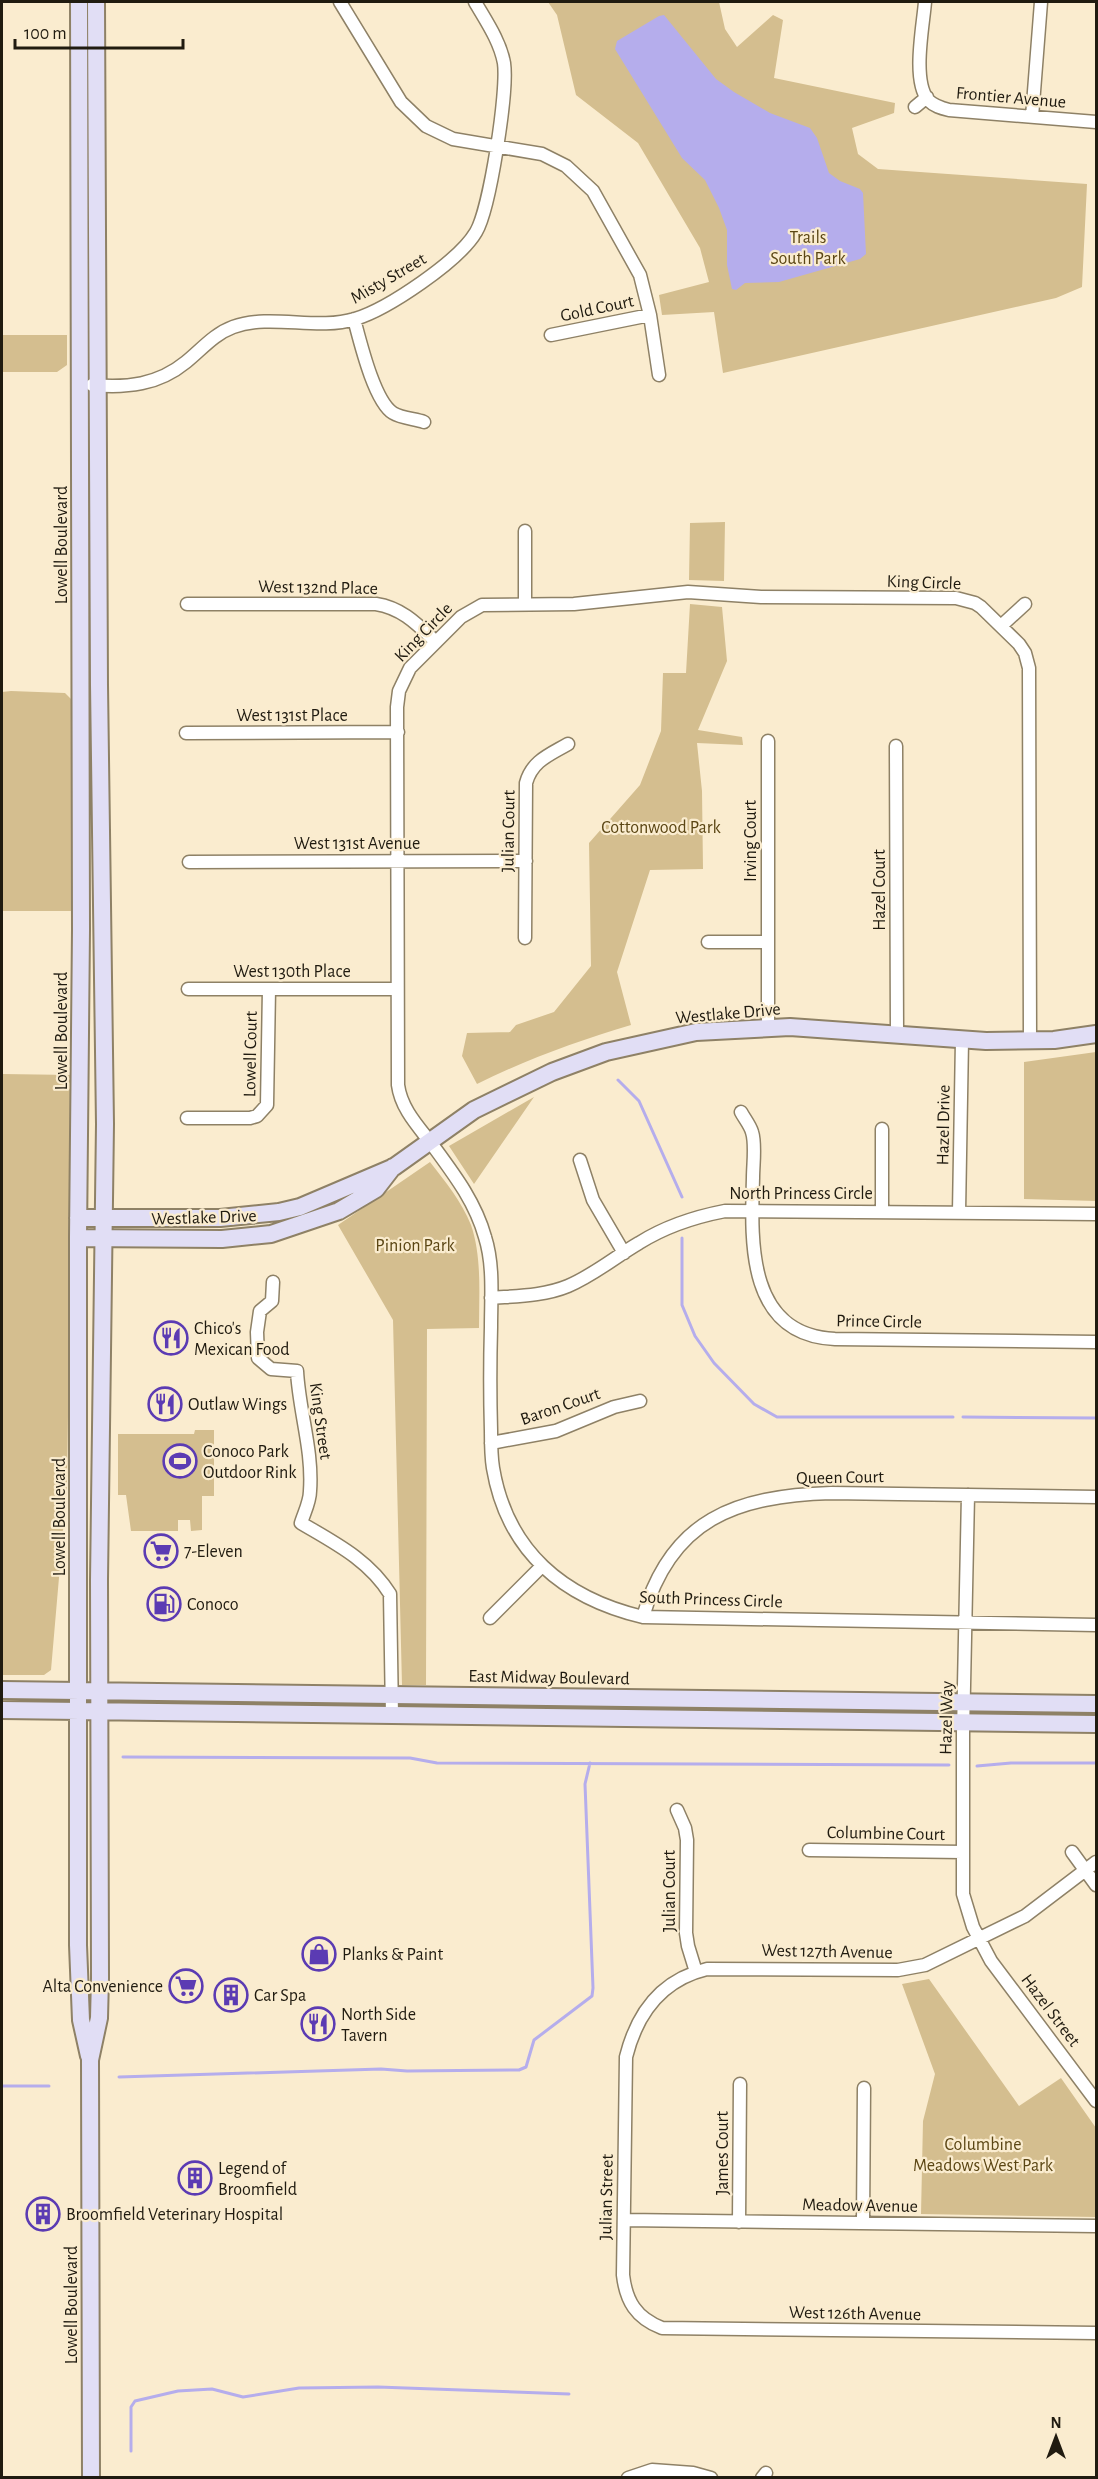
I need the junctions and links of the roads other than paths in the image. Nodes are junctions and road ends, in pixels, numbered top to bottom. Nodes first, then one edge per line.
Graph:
1 (79, 2) edge
2 (96, 2) edge
3 (340, 2) edge
4 (475, 2) edge
5 (925, 2) edge
6 (1041, 2) edge
7 (927, 97) junction
8 (915, 107) dead end
9 (1032, 117) junction
10 (1096, 122) edge
11 (496, 146) junction
12 (650, 315) junction
13 (354, 319) junction
14 (551, 335) dead end
15 (659, 375) dead end
16 (89, 385) junction
17 (424, 422) dead end
18 (525, 531) dead end
19 (187, 604) dead end
20 (525, 604) junction
21 (1025, 604) dead end
22 (1001, 626) junction
23 (436, 642) junction
24 (80, 687) junction
25 (398, 732) junction
26 (186, 733) dead end
27 (768, 741) dead end
28 (567, 744) dead end
29 (896, 747) dead end
30 (100, 770) junction
31 (397, 861) junction
32 (526, 861) junction
33 (189, 862) dead end
34 (525, 938) dead end
35 (708, 942) dead end
36 (768, 942) junction
37 (188, 989) dead end
38 (269, 989) junction
39 (397, 989) junction
40 (768, 1027) junction
41 (897, 1034) junction
42 (1096, 1034) edge
43 (962, 1040) junction
44 (1030, 1041) junction
45 (741, 1112) dead end
46 (187, 1118) dead end
47 (882, 1129) dead end
48 (429, 1140) junction
49 (580, 1160) dead end
50 (394, 1167) junction
51 (752, 1210) junction
52 (882, 1211) junction
53 (959, 1212) junction
54 (1096, 1214) edge
55 (78, 1218) junction
56 (103, 1219) junction
57 (78, 1238) junction
58 (103, 1239) junction
59 (624, 1253) junction
60 (273, 1282) dead end
61 (78, 1285) junction
62 (491, 1298) junction
63 (1096, 1342) edge
64 (102, 1358) junction
65 (640, 1401) dead end
66 (491, 1443) junction
67 (968, 1495) junction
68 (1096, 1497) edge
69 (542, 1566) junction
70 (643, 1617) junction
71 (490, 1618) dead end
72 (966, 1623) junction
73 (1096, 1625) edge
74 (2, 1690) edge
75 (79, 1691) junction
76 (100, 1691) junction
77 (392, 1694) junction
78 (964, 1702) junction
79 (1096, 1704) edge
80 (2, 1710) edge
81 (80, 1711) junction
82 (101, 1711) junction
83 (392, 1715) junction
84 (963, 1722) junction
85 (1096, 1724) edge
86 (676, 1810) dead end
87 (809, 1850) dead end
88 (963, 1852) junction
89 (1072, 1852) dead end
90 (1096, 1862) edge
91 (79, 1867) junction
92 (1086, 1870) junction
93 (1096, 1885) edge
94 (980, 1939) junction
95 (101, 1950) junction
96 (696, 1972) junction
97 (90, 2060) junction
98 (740, 2084) dead end
99 (864, 2088) dead end
100 (625, 2097) joint
101 (1096, 2101) edge
102 (624, 2220) junction
103 (739, 2222) junction
104 (863, 2223) junction
105 (1096, 2226) edge
106 (628, 2297) joint
107 (1096, 2333) edge
108 (91, 2478) edge
109 (628, 2478) edge
110 (711, 2478) edge

1 - 16 main road, Lowell Boulevard
2 - 16 main road, Lowell Boulevard
3 - 11 street
4 - 11 street, Misty Street
5 - 7 street
6 - 9 street
7 - 8 street
7 - 9 street, Frontier Avenue
9 - 10 street, Frontier Avenue
11 - 12 street
11 - 13 street, Misty Street
12 - 14 street, Gold Court
12 - 15 street
13 - 16 street, Misty Street
13 - 17 street
16 - 24 main road, Lowell Boulevard
16 - 30 main road, Lowell Boulevard
18 - 20 street
19 - 23 street, West 132nd Place
20 - 22 street, King Circle
20 - 23 street, King Circle
21 - 22 street
22 - 44 street, King Circle
23 - 25 street, King Circle
24 - 30 main road
24 - 55 main road, Lowell Boulevard
25 - 26 street, West 131st Place
25 - 31 street, King Circle
27 - 36 street, Irving Court
28 - 32 street, Julian Court
29 - 41 street, Hazel Court
30 - 56 main road, Lowell Boulevard
31 - 32 street, West 131st Avenue
31 - 33 street, West 131st Avenue
31 - 39 street, King Circle
32 - 34 street, Julian Court
35 - 36 street
36 - 40 street, Irving Court
37 - 38 street, West 130th Place
38 - 39 street, West 130th Place
38 - 46 street, Lowell Court
39 - 48 street, King Circle
40 - 41 main road, Westlake Drive
40 - 48 main road, Westlake Drive
41 - 43 main road, Westlake Drive
42 - 44 main road, Westlake Drive
43 - 44 main road, Westlake Drive
43 - 53 street, Hazel Drive
45 - 51 street, Prince Circle
47 - 52 street
48 - 50 main road, Westlake Drive
48 - 62 street, South Princess Circle
49 - 59 street
50 - 56 main road, Westlake Drive
50 - 58 main road, Westlake Drive
51 - 52 street, North Princess Circle
51 - 59 street, North Princess Circle
51 - 63 street, Prince Circle
52 - 53 street, North Princess Circle
53 - 54 street, North Princess Circle
55 - 56 main road, Westlake Drive
55 - 57 main road, Lowell Boulevard
56 - 58 main road, Lowell Boulevard
57 - 58 main road, Westlake Drive
57 - 61 main road, Lowell Boulevard
58 - 64 main road, Lowell Boulevard
59 - 62 street, North Princess Circle
60 - 77 street, King Street
61 - 64 main road
61 - 75 main road, Lowell Boulevard
62 - 66 street, South Princess Circle
64 - 76 main road, Lowell Boulevard
65 - 66 street, Baron Court
66 - 69 street, South Princess Circle
67 - 68 street, Queen Court
67 - 70 street, Queen Court
67 - 72 street, Hazel Way
69 - 70 street, South Princess Circle
69 - 71 street
70 - 72 street, South Princess Circle
72 - 73 street, South Princess Circle
72 - 78 street, Hazel Way
74 - 75 main road, East Midway Boulevard
75 - 76 main road, East Midway Boulevard
75 - 81 main road, Lowell Boulevard
76 - 77 main road, East Midway Boulevard
76 - 82 main road, Lowell Boulevard
77 - 78 main road, East Midway Boulevard
77 - 83 street, King Street
78 - 79 main road, East Midway Boulevard
78 - 84 street, Hazel Way
80 - 81 main road
81 - 82 main road
81 - 91 main road, Lowell Boulevard
82 - 83 main road
82 - 95 main road, Lowell Boulevard
83 - 84 main road
84 - 85 main road
84 - 88 street, Hazel Way
86 - 96 street, Julian Court
87 - 88 street, Columbine Court
88 - 94 street, Hazel Way
89 - 92 street
90 - 92 street, West 127th Avenue
91 - 95 main road
91 - 97 main road, Lowell Boulevard
92 - 93 street
92 - 94 street, West 127th Avenue
94 - 96 street, West 127th Avenue
94 - 101 street, Hazel Street
95 - 97 main road, Lowell Boulevard
96 - 100 street, West 127th Avenue
97 - 108 main road, Lowell Boulevard
98 - 103 street, James Court
99 - 104 street
100 - 102 street, Julian Street
102 - 103 street, Meadow Avenue
102 - 106 street, Julian Street
103 - 104 street, Meadow Avenue
104 - 105 street, Meadow Avenue
106 - 107 street, West 126th Avenue
109 - 110 street

